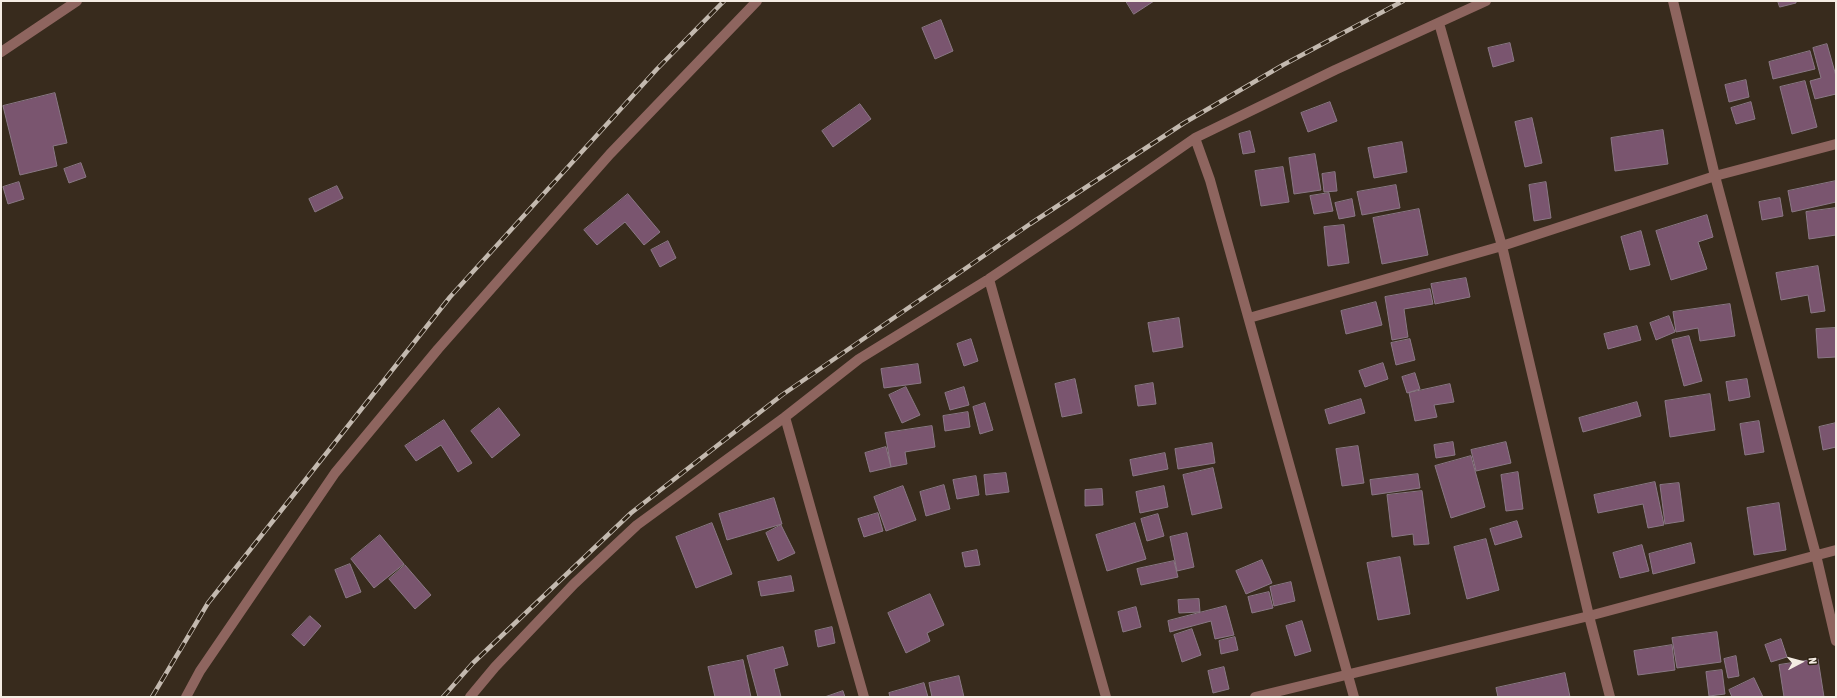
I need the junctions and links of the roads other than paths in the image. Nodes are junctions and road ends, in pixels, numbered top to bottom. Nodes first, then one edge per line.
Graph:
1 (77, 1) edge
2 (757, 1) edge
3 (1486, 1) edge
4 (1673, 1) edge
5 (1439, 24) junction
6 (1, 52) edge
7 (1195, 138) junction
8 (1836, 144) edge
9 (1715, 176) junction
10 (1502, 246) junction
11 (989, 279) junction
12 (1249, 318) junction
13 (785, 417) junction
14 (1836, 550) edge
15 (1816, 555) junction
16 (1589, 616) junction
17 (1836, 641) edge
18 (1349, 676) junction
19 (186, 697) edge
20 (470, 697) edge
21 (864, 697) edge
22 (1106, 697) edge
23 (1255, 697) edge
24 (1354, 697) edge
25 (1610, 697) edge

1 - 6 street
2 - 19 street
3 - 5 street
4 - 9 street
5 - 7 street
5 - 10 street
7 - 11 street
7 - 12 street
8 - 9 street
9 - 10 street
9 - 15 street
10 - 12 street
10 - 16 street
11 - 13 street
11 - 22 street
12 - 18 street
13 - 20 street
13 - 21 street
14 - 15 street
15 - 16 street
15 - 17 street
16 - 18 street
16 - 25 street
18 - 23 street
18 - 24 street

